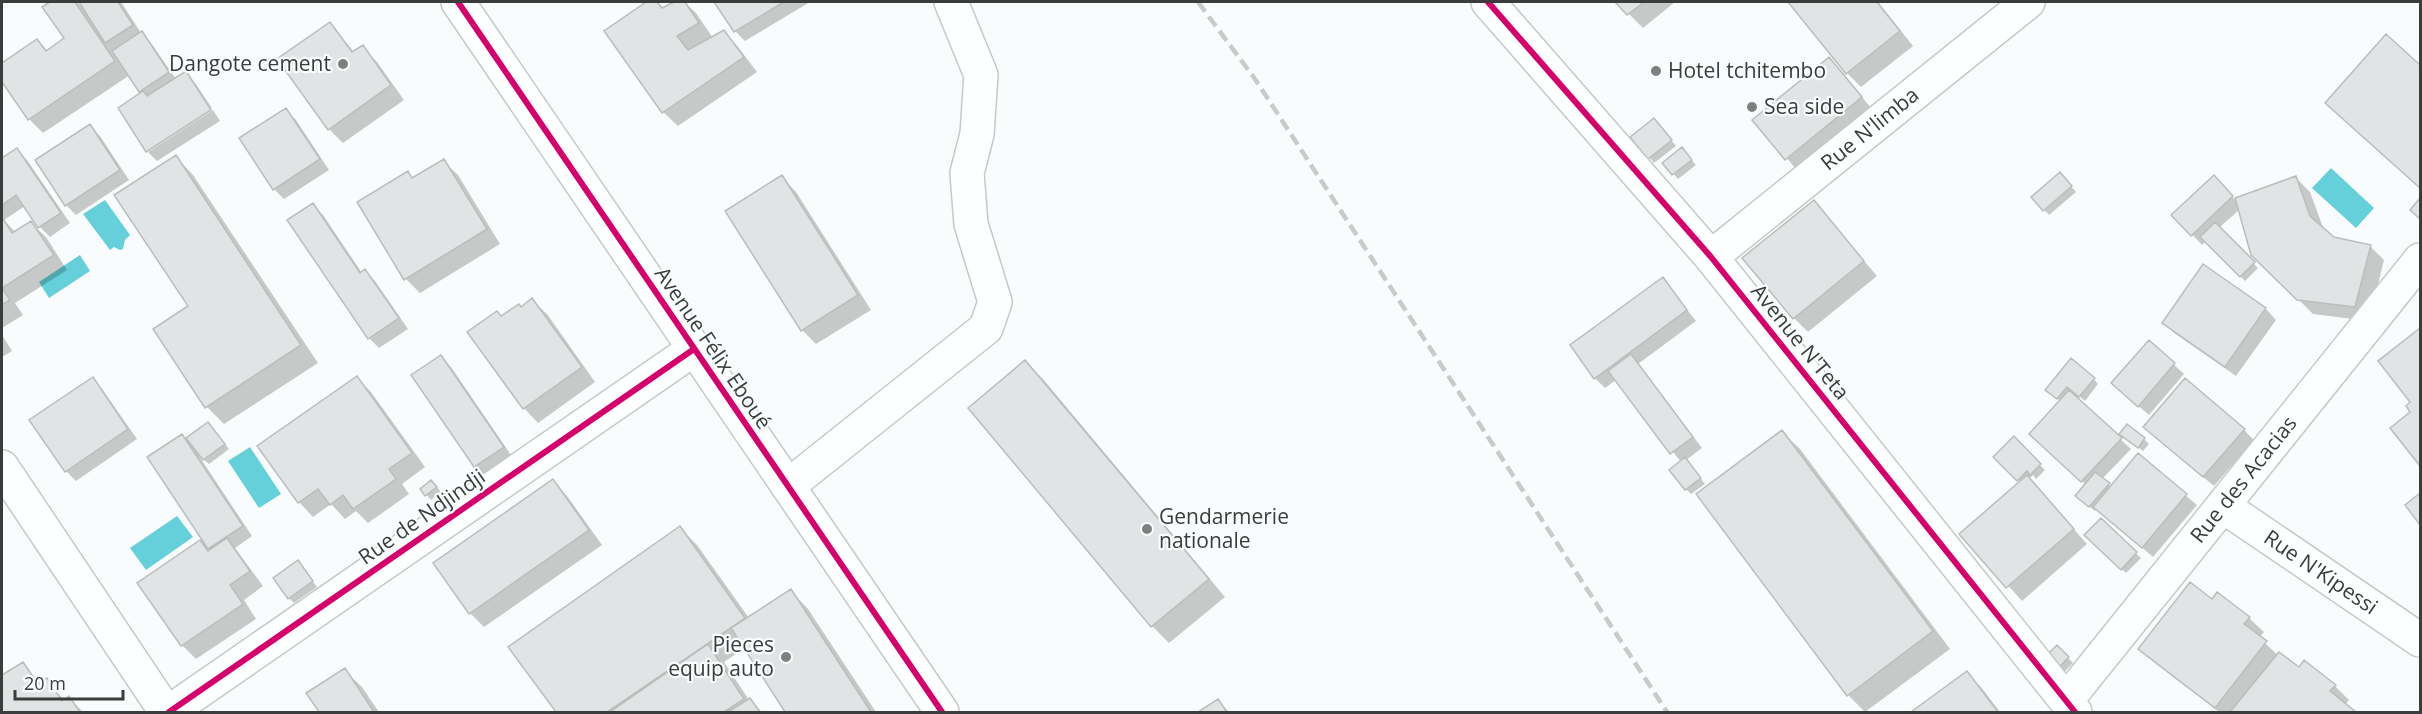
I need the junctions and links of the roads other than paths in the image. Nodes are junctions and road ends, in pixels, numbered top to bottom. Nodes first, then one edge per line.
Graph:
1 (458, 2) edge
2 (951, 2) edge
3 (1488, 2) edge
4 (2028, 2) edge
5 (1711, 257) junction
6 (2421, 260) edge
7 (694, 349) junction
8 (2, 467) edge
9 (788, 486) junction
10 (2223, 506) junction
11 (2421, 640) edge
12 (2070, 707) edge
13 (168, 712) edge
14 (942, 712) edge

1 - 7 street, Avenue Félix Eboué
2 - 9 street
3 - 5 street, Avenue N'Teta
4 - 5 street, Rue N'limba
5 - 12 street, Avenue N'Teta
6 - 10 street, Rue des Acacias
7 - 9 street, Avenue Félix Eboué
7 - 13 street, Rue de Ndjindji
8 - 13 street
9 - 14 street, Avenue Félix Eboué
10 - 11 street, Rue N'Kipessi
10 - 12 street, Rue des Acacias

